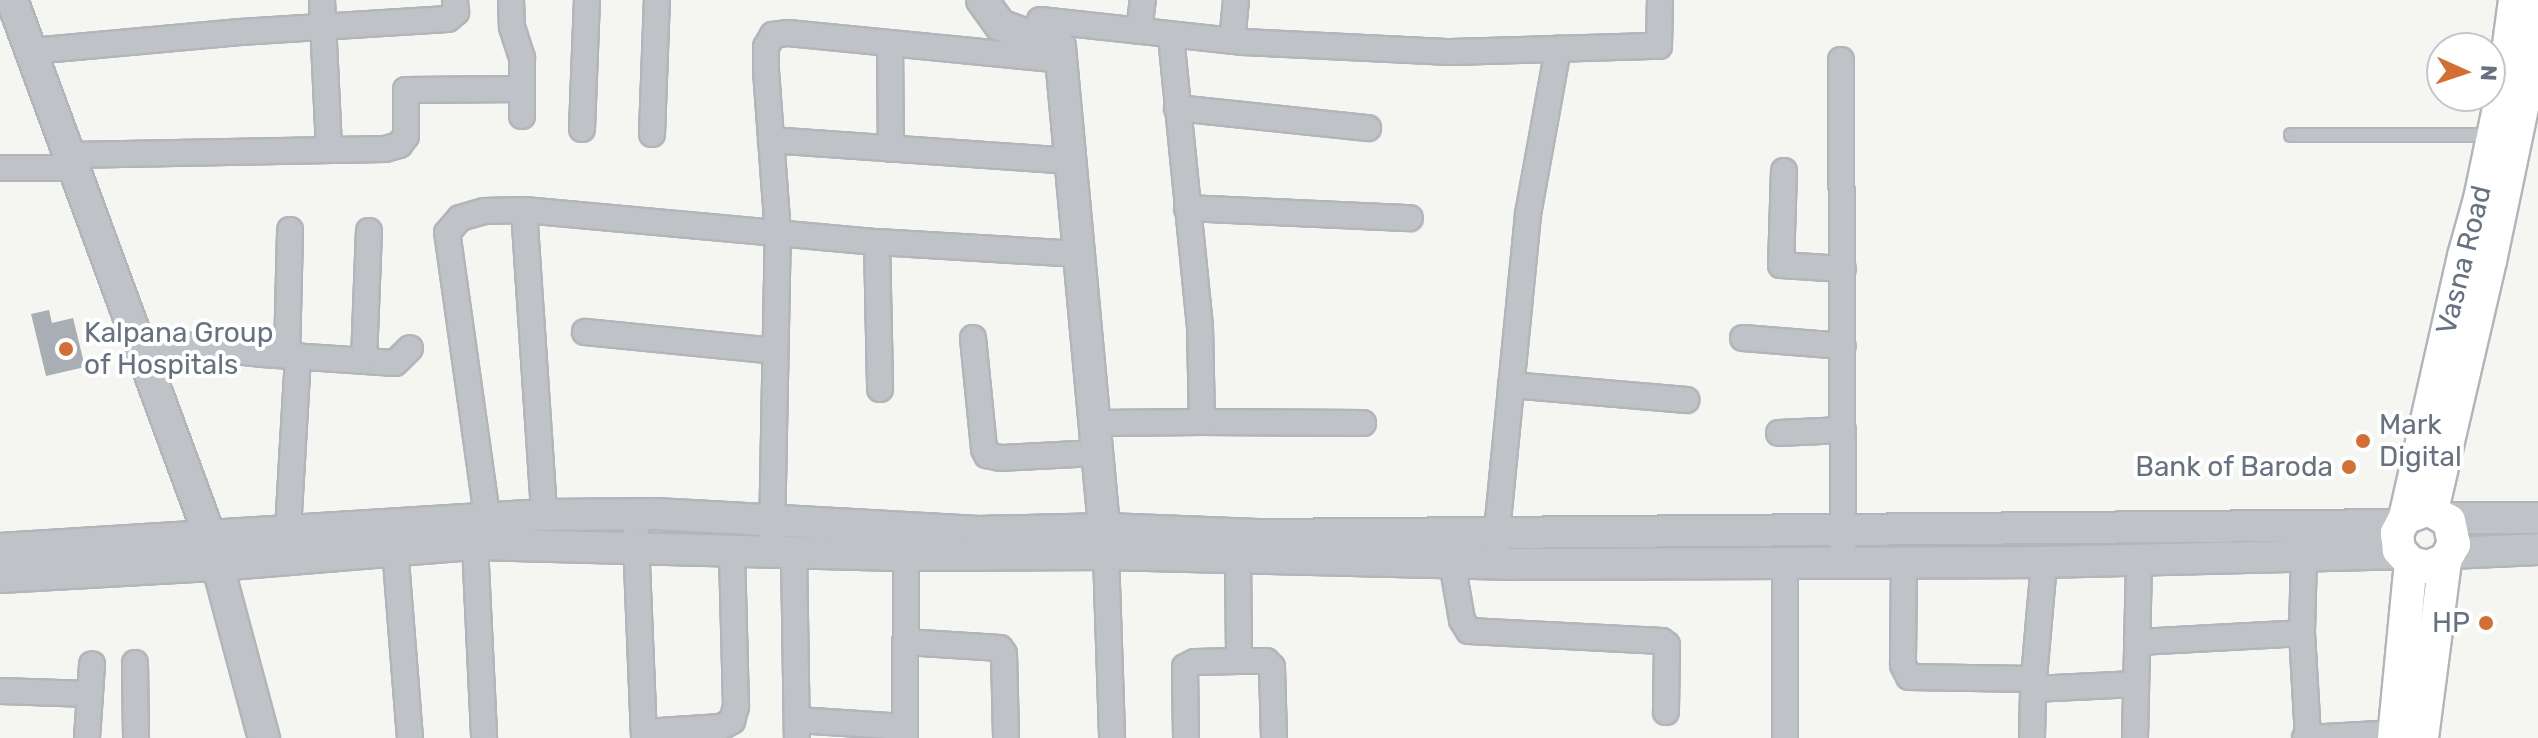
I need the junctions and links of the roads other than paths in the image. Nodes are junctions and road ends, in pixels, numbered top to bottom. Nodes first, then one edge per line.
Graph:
1 (12, 0) edge
2 (322, 0) edge
3 (455, 0) edge
4 (511, 0) edge
5 (587, 0) edge
6 (657, 0) edge
7 (1143, 0) edge
8 (1236, 0) edge
9 (1660, 0) edge
10 (2515, 0) edge
11 (987, 3) edge
12 (2538, 12) edge
13 (1040, 20) edge
14 (324, 26) junction
15 (1139, 31) junction
16 (1171, 34) junction
17 (1232, 41) junction
18 (890, 43) junction
19 (1558, 49) junction
20 (32, 51) junction
21 (1061, 60) junction
22 (1841, 60) dead end
23 (522, 89) junction
24 (2532, 90) edge
25 (1177, 108) junction
26 (522, 116) dead end
27 (1368, 128) dead end
28 (582, 129) dead end
29 (652, 134) dead end
30 (2291, 135) dead end
31 (2493, 135) junction
32 (771, 140) junction
33 (891, 149) junction
34 (329, 150) junction
35 (1070, 161) junction
36 (73, 162) junction
37 (0, 168) edge
38 (1784, 171) dead end
39 (1187, 208) junction
40 (524, 210) junction
41 (1410, 218) dead end
42 (290, 230) dead end
43 (369, 231) dead end
44 (778, 234) junction
45 (877, 242) junction
46 (1079, 254) junction
47 (2477, 258) junction
48 (1843, 269) junction
49 (585, 332) dead end
50 (973, 338) dead end
51 (1743, 338) dead end
52 (139, 340) junction
53 (1843, 346) junction
54 (410, 348) dead end
55 (775, 351) junction
56 (292, 356) junction
57 (364, 360) junction
58 (1511, 385) junction
59 (880, 389) dead end
60 (1686, 400) dead end
61 (1202, 422) junction
62 (1363, 423) dead end
63 (1843, 430) junction
64 (1779, 433) dead end
65 (1097, 438) junction
66 (635, 514) junction
67 (544, 515) junction
68 (487, 516) junction
69 (2538, 518) edge
70 (288, 530) junction
71 (1844, 530) junction
72 (1497, 531) junction
73 (2416, 531) junction
74 (1106, 541) junction
75 (779, 542) junction
76 (475, 544) junction
77 (635, 545) junction
78 (395, 548) junction
79 (0, 549) edge
80 (732, 549) junction
81 (2538, 549) edge
82 (213, 551) junction
83 (906, 555) junction
84 (2304, 555) junction
85 (2448, 556) junction
86 (1238, 557) junction
87 (2139, 559) junction
88 (2044, 562) junction
89 (1452, 563) junction
90 (1843, 563) junction
91 (1904, 563) junction
92 (1497, 564) junction
93 (1785, 564) junction
94 (0, 577) edge
95 (2302, 633) junction
96 (905, 642) junction
97 (2137, 642) junction
98 (1239, 661) junction
99 (135, 663) dead end
100 (92, 664) dead end
101 (2033, 684) junction
102 (2136, 684) junction
103 (0, 691) edge
104 (90, 694) junction
105 (1666, 712) dead end
106 (797, 729) edge
107 (905, 733) edge
108 (644, 735) edge
109 (2403, 736) edge
110 (87, 738) edge
111 (136, 738) edge
112 (264, 738) edge
113 (410, 738) edge
114 (484, 738) edge
115 (1006, 738) edge
116 (1112, 738) edge
117 (1186, 738) edge
118 (1274, 738) edge
119 (1785, 738) edge
120 (2032, 738) edge
121 (2135, 738) edge
122 (2307, 738) edge

1 - 20 street
2 - 14 street
3 - 14 street
4 - 23 street
5 - 28 street
6 - 29 street
7 - 15 street
8 - 17 street
9 - 19 street
10 - 31 main road, Vasna Road
11 - 13 street
12 - 24 main road, Vasna Road
13 - 15 street
13 - 21 street
14 - 20 street
14 - 34 street
15 - 16 street
16 - 17 street
16 - 25 street
17 - 19 street
18 - 21 street
18 - 32 street
18 - 33 street
19 - 58 street
20 - 36 street
21 - 35 street
22 - 48 street
23 - 26 street
23 - 34 street
24 - 47 main road, Vasna Road
25 - 27 street
25 - 39 street
30 - 31 lane
31 - 47 main road, Vasna Road
32 - 33 street
32 - 44 street
33 - 35 street
34 - 36 street
35 - 46 street
36 - 37 street
36 - 52 street
38 - 48 street
39 - 41 street
39 - 61 street
40 - 44 street
40 - 67 street
40 - 68 street
42 - 56 street
43 - 57 street
44 - 45 street
44 - 55 street
45 - 46 street
45 - 59 street
46 - 65 street
47 - 73 main road, Vasna Road
48 - 53 street
49 - 55 street
50 - 65 street
51 - 53 street
52 - 56 street
52 - 82 street
53 - 63 street
54 - 57 street
55 - 75 street
56 - 57 street
56 - 70 street
58 - 60 street
58 - 72 street
61 - 62 street
61 - 65 street
63 - 64 street
63 - 71 street
65 - 74 street
66 - 67 street
66 - 75 street
66 - 77 street
67 - 68 street
68 - 70 street
69 - 73 street
70 - 82 street
71 - 72 street
71 - 73 street
71 - 90 street
72 - 74 street
72 - 92 street
73 - 84 street
73 - 85 main road
73 - 109 main road, Vasna Road
74 - 75 street
74 - 83 street
74 - 86 street
74 - 116 street
75 - 80 street
75 - 83 street
75 - 106 street
76 - 77 street
76 - 78 street
76 - 114 street
77 - 80 street
77 - 108 street
78 - 82 street
78 - 113 street
79 - 82 street
80 - 108 street
81 - 85 street
82 - 94 street
82 - 112 street
83 - 96 street
84 - 87 street
84 - 95 street
85 - 109 main road
86 - 89 street
86 - 98 street
87 - 88 street
87 - 97 street
88 - 91 street
88 - 101 street
89 - 92 street
89 - 105 street
90 - 91 street
90 - 93 street
91 - 101 street
92 - 93 street
93 - 119 street
95 - 97 street
95 - 122 street
96 - 107 street
96 - 115 street
97 - 102 street
98 - 117 street
98 - 118 street
99 - 111 street
100 - 104 street
101 - 102 street
101 - 120 street
102 - 121 street
103 - 104 street
104 - 110 street
106 - 107 street
109 - 122 street

